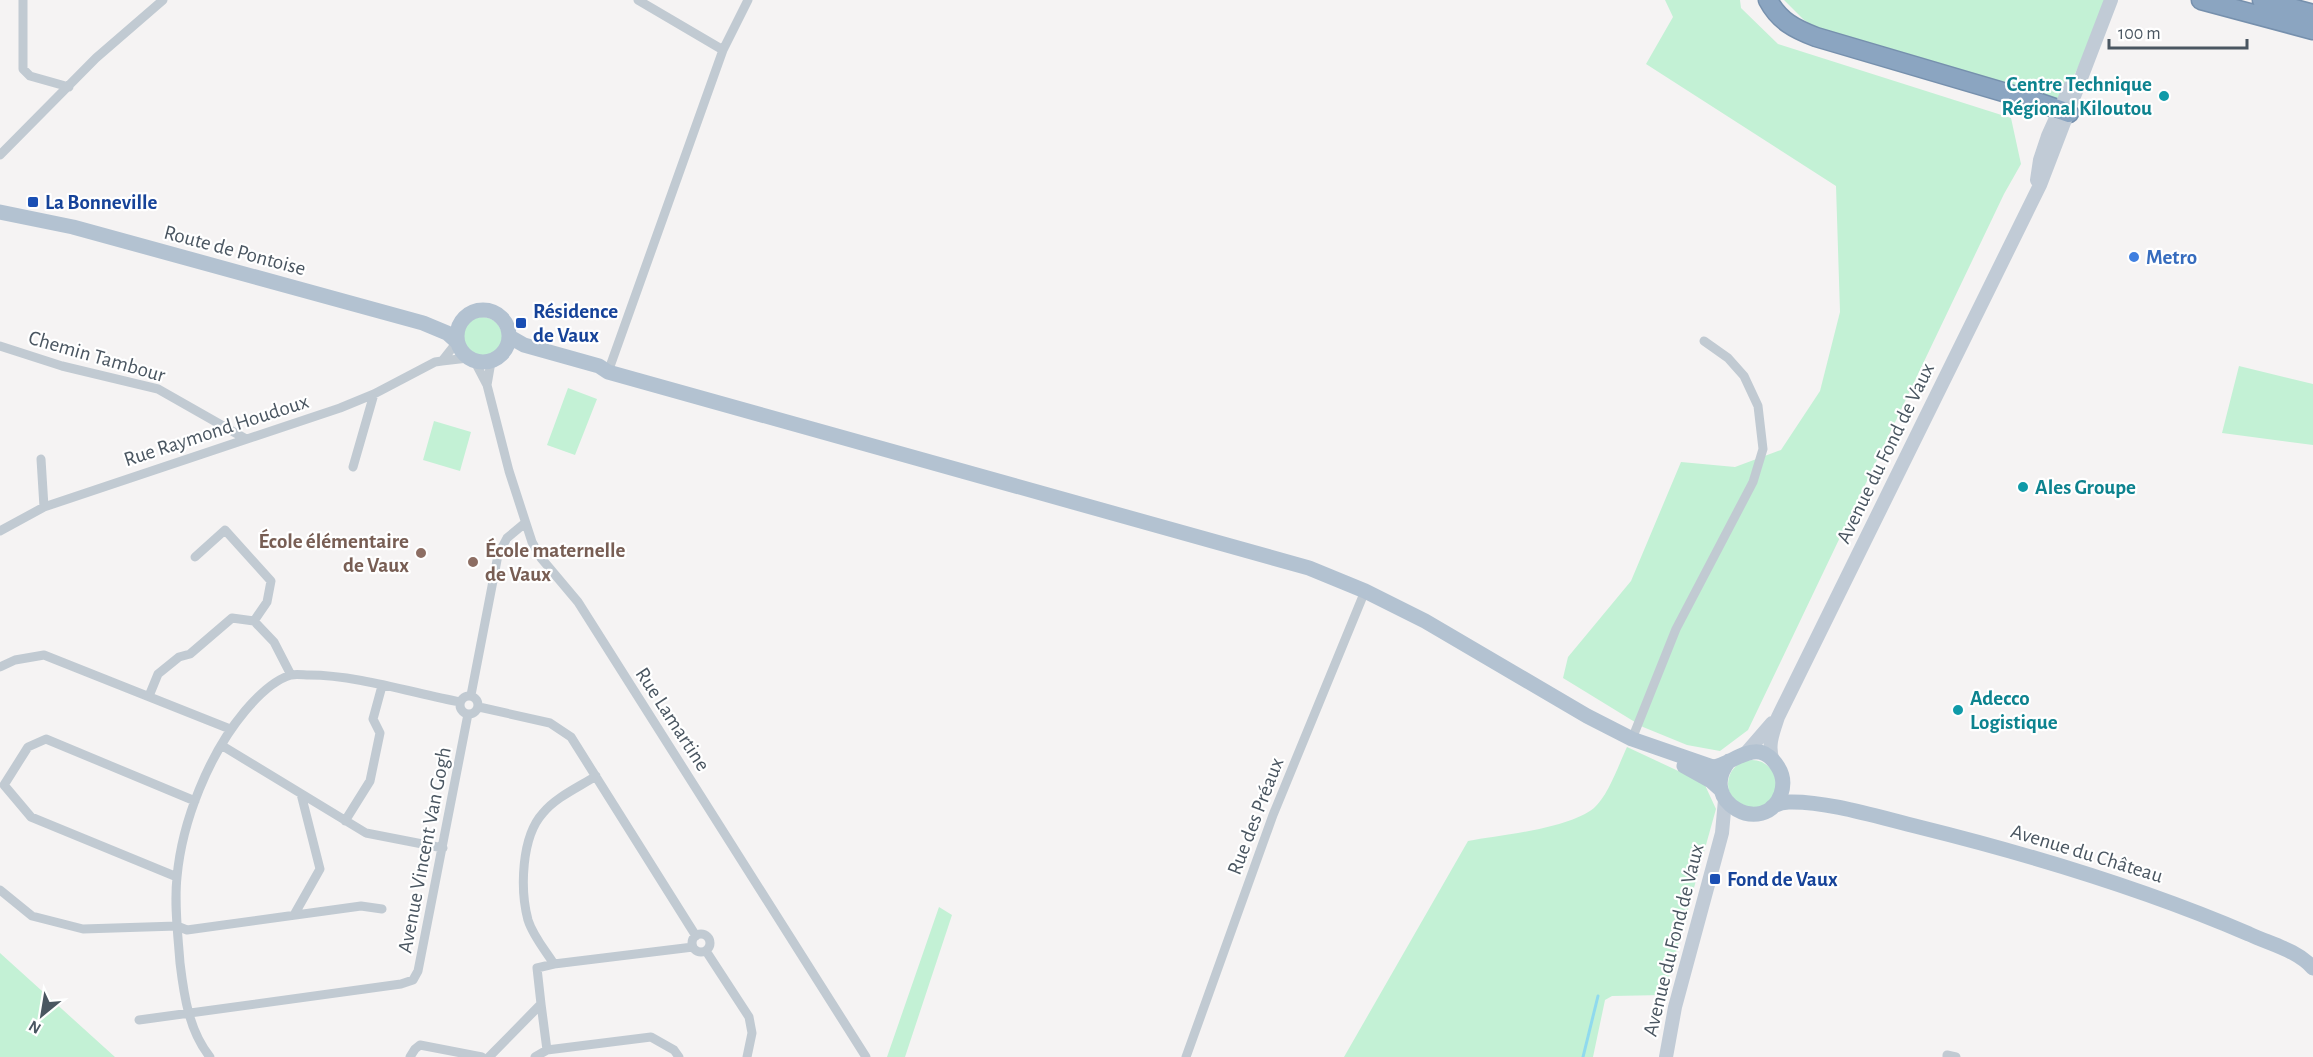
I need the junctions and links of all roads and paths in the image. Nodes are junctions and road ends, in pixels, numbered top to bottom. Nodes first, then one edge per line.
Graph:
1 (23, 0) edge
2 (163, 0) edge
3 (638, 0) edge
4 (748, 0) edge
5 (1768, 0) edge
6 (1776, 0) edge
7 (2111, 0) edge
8 (2201, 0) edge
9 (2262, 0) edge
10 (2313, 14) edge
11 (2313, 30) edge
12 (1816, 37) junction
13 (723, 50) junction
14 (69, 87) junction
15 (2064, 111) junction
16 (0, 155) edge
17 (0, 212) edge
18 (423, 323) junction
19 (460, 323) junction
20 (510, 337) junction
21 (1704, 341) dead end
22 (457, 342) junction
23 (0, 346) edge
24 (497, 358) junction
25 (471, 360) junction
26 (442, 361) junction
27 (608, 372) junction
28 (487, 385) junction
29 (374, 394) junction
30 (246, 439) junction
31 (41, 459) dead end
32 (353, 466) dead end
33 (44, 507) junction
34 (525, 523) junction
35 (0, 531) edge
36 (195, 557) dead end
37 (1365, 591) junction
38 (254, 621) junction
39 (0, 667) edge
40 (291, 675) junction
41 (382, 686) junction
42 (149, 696) junction
43 (471, 696) junction
44 (460, 702) junction
45 (479, 706) junction
46 (468, 714) junction
47 (1778, 717) junction
48 (230, 729) junction
49 (1637, 741) junction
50 (221, 746) junction
51 (1746, 753) junction
52 (1729, 761) junction
53 (1773, 761) junction
54 (596, 776) junction
55 (1783, 781) junction
56 (2, 783) edge
57 (301, 794) junction
58 (1723, 795) junction
59 (195, 801) junction
60 (1772, 807) junction
61 (1858, 812) junction
62 (1743, 813) junction
63 (345, 821) junction
64 (1722, 833) junction
65 (442, 848) junction
66 (177, 877) junction
67 (0, 890) edge
68 (382, 909) dead end
69 (294, 915) junction
70 (177, 926) junction
71 (696, 936) junction
72 (693, 947) junction
73 (706, 951) junction
74 (2313, 954) edge
75 (2296, 955) junction
76 (554, 964) junction
77 (2313, 968) edge
78 (541, 1004) junction
79 (189, 1013) junction
80 (139, 1020) dead end
81 (547, 1050) junction
82 (210, 1057) edge
83 (410, 1057) edge
84 (482, 1057) edge
85 (489, 1057) edge
86 (535, 1057) edge
87 (679, 1057) edge
88 (747, 1057) edge
89 (867, 1057) edge
90 (1186, 1057) edge
91 (1666, 1057) edge
92 (1947, 1057) edge
93 (1956, 1057) edge

1 - 14 street
2 - 14 street
3 - 13 street
4 - 13 street
5 - 12 highway
6 - 12 highway
7 - 15 street, Avenue du Fond de Vaux
8 - 11 highway
9 - 10 highway
12 - 15 highway
13 - 27 street
14 - 16 street
15 - 47 street, Avenue du Fond de Vaux
17 - 18 main road, Route de Pontoise
18 - 19 main road, Route de Pontoise
18 - 22 main road, Route de Pontoise
19 - 20 main road
19 - 22 main road
20 - 24 main road
20 - 27 main road
21 - 49 street
22 - 25 main road
22 - 26 street, Rue Raymond Houdoux
23 - 30 street, Chemin Tambour
24 - 25 main road
24 - 27 main road
24 - 28 street, Rue Lamartine
25 - 26 street, Rue Raymond Houdoux
25 - 28 street, Rue Lamartine
26 - 29 street, Rue Raymond Houdoux
27 - 37 main road
28 - 34 street, Rue Lamartine
29 - 30 street, Rue Raymond Houdoux
29 - 32 street
30 - 33 street, Rue Raymond Houdoux
31 - 33 street
33 - 35 street, Rue Raymond Houdoux
34 - 43 street
34 - 89 street, Rue Lamartine
36 - 38 street
37 - 49 main road
37 - 90 street, Rue des Préaux
38 - 40 street
38 - 42 street
39 - 42 street
40 - 41 street
40 - 48 street
41 - 44 street
41 - 63 street
42 - 48 street
43 - 44 street
43 - 45 street
44 - 46 street
45 - 46 street
45 - 54 street
46 - 65 street, Avenue Vincent Van Gogh
47 - 51 street, Avenue du Fond de Vaux
47 - 53 street, Avenue du Fond de Vaux
48 - 50 street
49 - 52 main road
49 - 58 main road
50 - 57 street
50 - 59 street
51 - 52 main road
51 - 53 main road
52 - 58 main road
53 - 55 main road
54 - 71 street
54 - 76 street
55 - 60 main road
55 - 61 main road, Avenue du Château
56 - 59 street
56 - 66 street
57 - 63 street
57 - 69 street
58 - 62 main road
58 - 64 street, Avenue du Fond de Vaux
59 - 66 street
60 - 61 main road, Avenue du Château
60 - 62 main road
61 - 75 main road, Avenue du Château
62 - 64 street, Avenue du Fond de Vaux
63 - 65 street
64 - 91 street, Avenue du Fond de Vaux
65 - 79 street, Avenue Vincent Van Gogh
66 - 70 street
67 - 70 street
68 - 69 street
69 - 70 street
70 - 79 street
71 - 72 street
71 - 73 street
72 - 73 street
72 - 76 street
73 - 88 street
74 - 75 main road, Avenue du Château
75 - 77 main road, Avenue du Château
76 - 78 street
78 - 81 street
78 - 85 street
79 - 80 street
79 - 82 street
81 - 86 street
81 - 87 street
83 - 84 street
92 - 93 street

